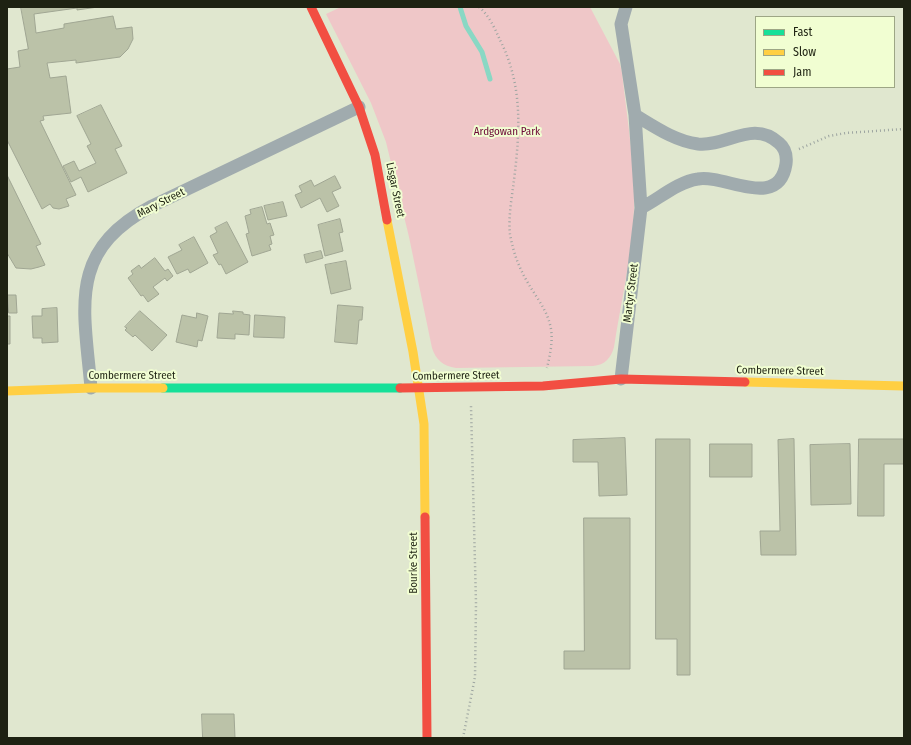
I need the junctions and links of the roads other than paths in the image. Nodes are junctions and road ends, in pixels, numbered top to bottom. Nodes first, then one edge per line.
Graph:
1 (311, 7) edge
2 (626, 7) edge
3 (359, 107) junction
4 (635, 115) junction
5 (641, 208) junction
6 (621, 379) junction
7 (904, 386) edge
8 (91, 388) junction
9 (419, 388) junction
10 (7, 391) edge
11 (427, 738) edge

1 - 3 street, Lisgar Street
2 - 4 street, Martyr Street
3 - 8 street, Mary Street
3 - 9 street, Lisgar Street
4 - 5 street, Martyr Street
4 - 5 street
5 - 6 street, Martyr Street
6 - 7 street, Combermere Street
6 - 9 street, Combermere Street
8 - 9 street, Combermere Street
8 - 10 street, Combermere Street
9 - 11 street, Bourke Street

